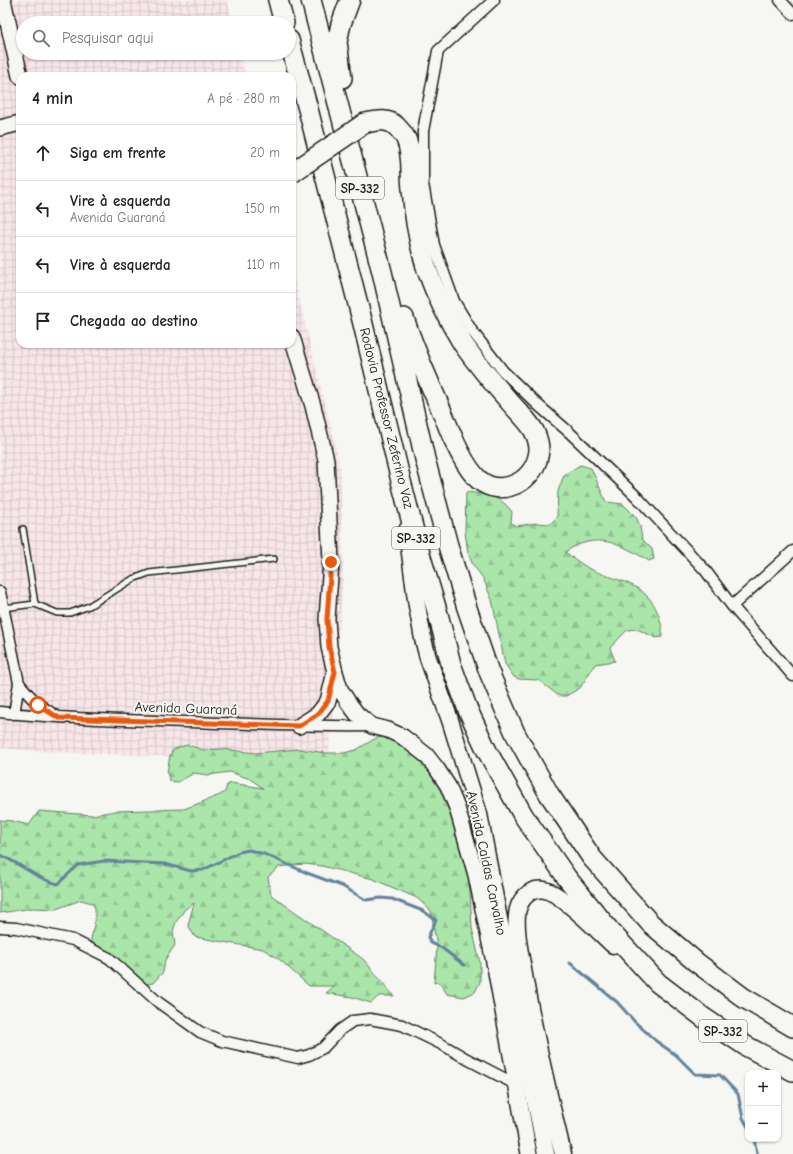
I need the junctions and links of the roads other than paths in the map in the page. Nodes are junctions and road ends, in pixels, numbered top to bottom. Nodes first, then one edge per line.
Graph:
1 (4, 0) edge
2 (278, 0) edge
3 (311, 0) edge
4 (350, 0) edge
5 (494, 0) edge
6 (780, 0) edge
7 (793, 14) edge
8 (282, 16) edge
9 (16, 57) edge
10 (17, 60) edge
11 (294, 60) edge
12 (19, 72) edge
13 (338, 104) junction
14 (16, 124) edge
15 (0, 128) edge
16 (296, 171) edge
17 (382, 272) junction
18 (295, 348) edge
19 (401, 481) junction
20 (23, 529) dead end
21 (793, 551) edge
22 (274, 559) dead end
23 (0, 592) edge
24 (35, 604) junction
25 (732, 606) junction
26 (2, 608) edge
27 (335, 672) junction
28 (793, 676) edge
29 (20, 683) junction
30 (0, 712) edge
31 (14, 714) junction
32 (59, 718) junction
33 (299, 726) junction
34 (372, 726) junction
35 (0, 928) edge
36 (658, 983) junction
37 (793, 1027) edge
38 (793, 1071) edge
39 (517, 1085) junction
40 (529, 1154) edge
41 (546, 1154) edge
42 (562, 1154) edge

1 - 9 street
2 - 8 highway
3 - 13 highway, Rodovia Professor Zeferino Vaz / SP-332
4 - 13 highway
5 - 25 street
6 - 7 street
10 - 12 street
11 - 19 highway, Rodovia Professor Zeferino Vaz / SP-332
13 - 17 highway, Rodovia Professor Zeferino Vaz / SP-332
14 - 15 street
16 - 17 highway, bridge
17 - 37 highway, Rodovia Professor Zeferino Vaz / SP-332
18 - 27 street
19 - 36 highway, Rodovia Professor Zeferino Vaz / SP-332
19 - 41 main road, Avenida Caldas Carvalho
20 - 24 lane
21 - 25 street
22 - 24 lane
23 - 26 street
24 - 26 lane
25 - 28 street
26 - 29 street
27 - 33 street
27 - 34 street
29 - 31 street
29 - 32 street
30 - 31 street, Avenida Guaraná
31 - 32 street, Avenida Guaraná
32 - 33 street, Avenida Guaraná
33 - 34 street, Avenida Guaraná
34 - 39 street, Avenida Caldas Carvalho
35 - 39 street
36 - 38 highway, Rodovia Professor Zeferino Vaz / SP-332
36 - 42 main road, Avenida Caldas Carvalho
39 - 40 street, Avenida Caldas Carvalho

